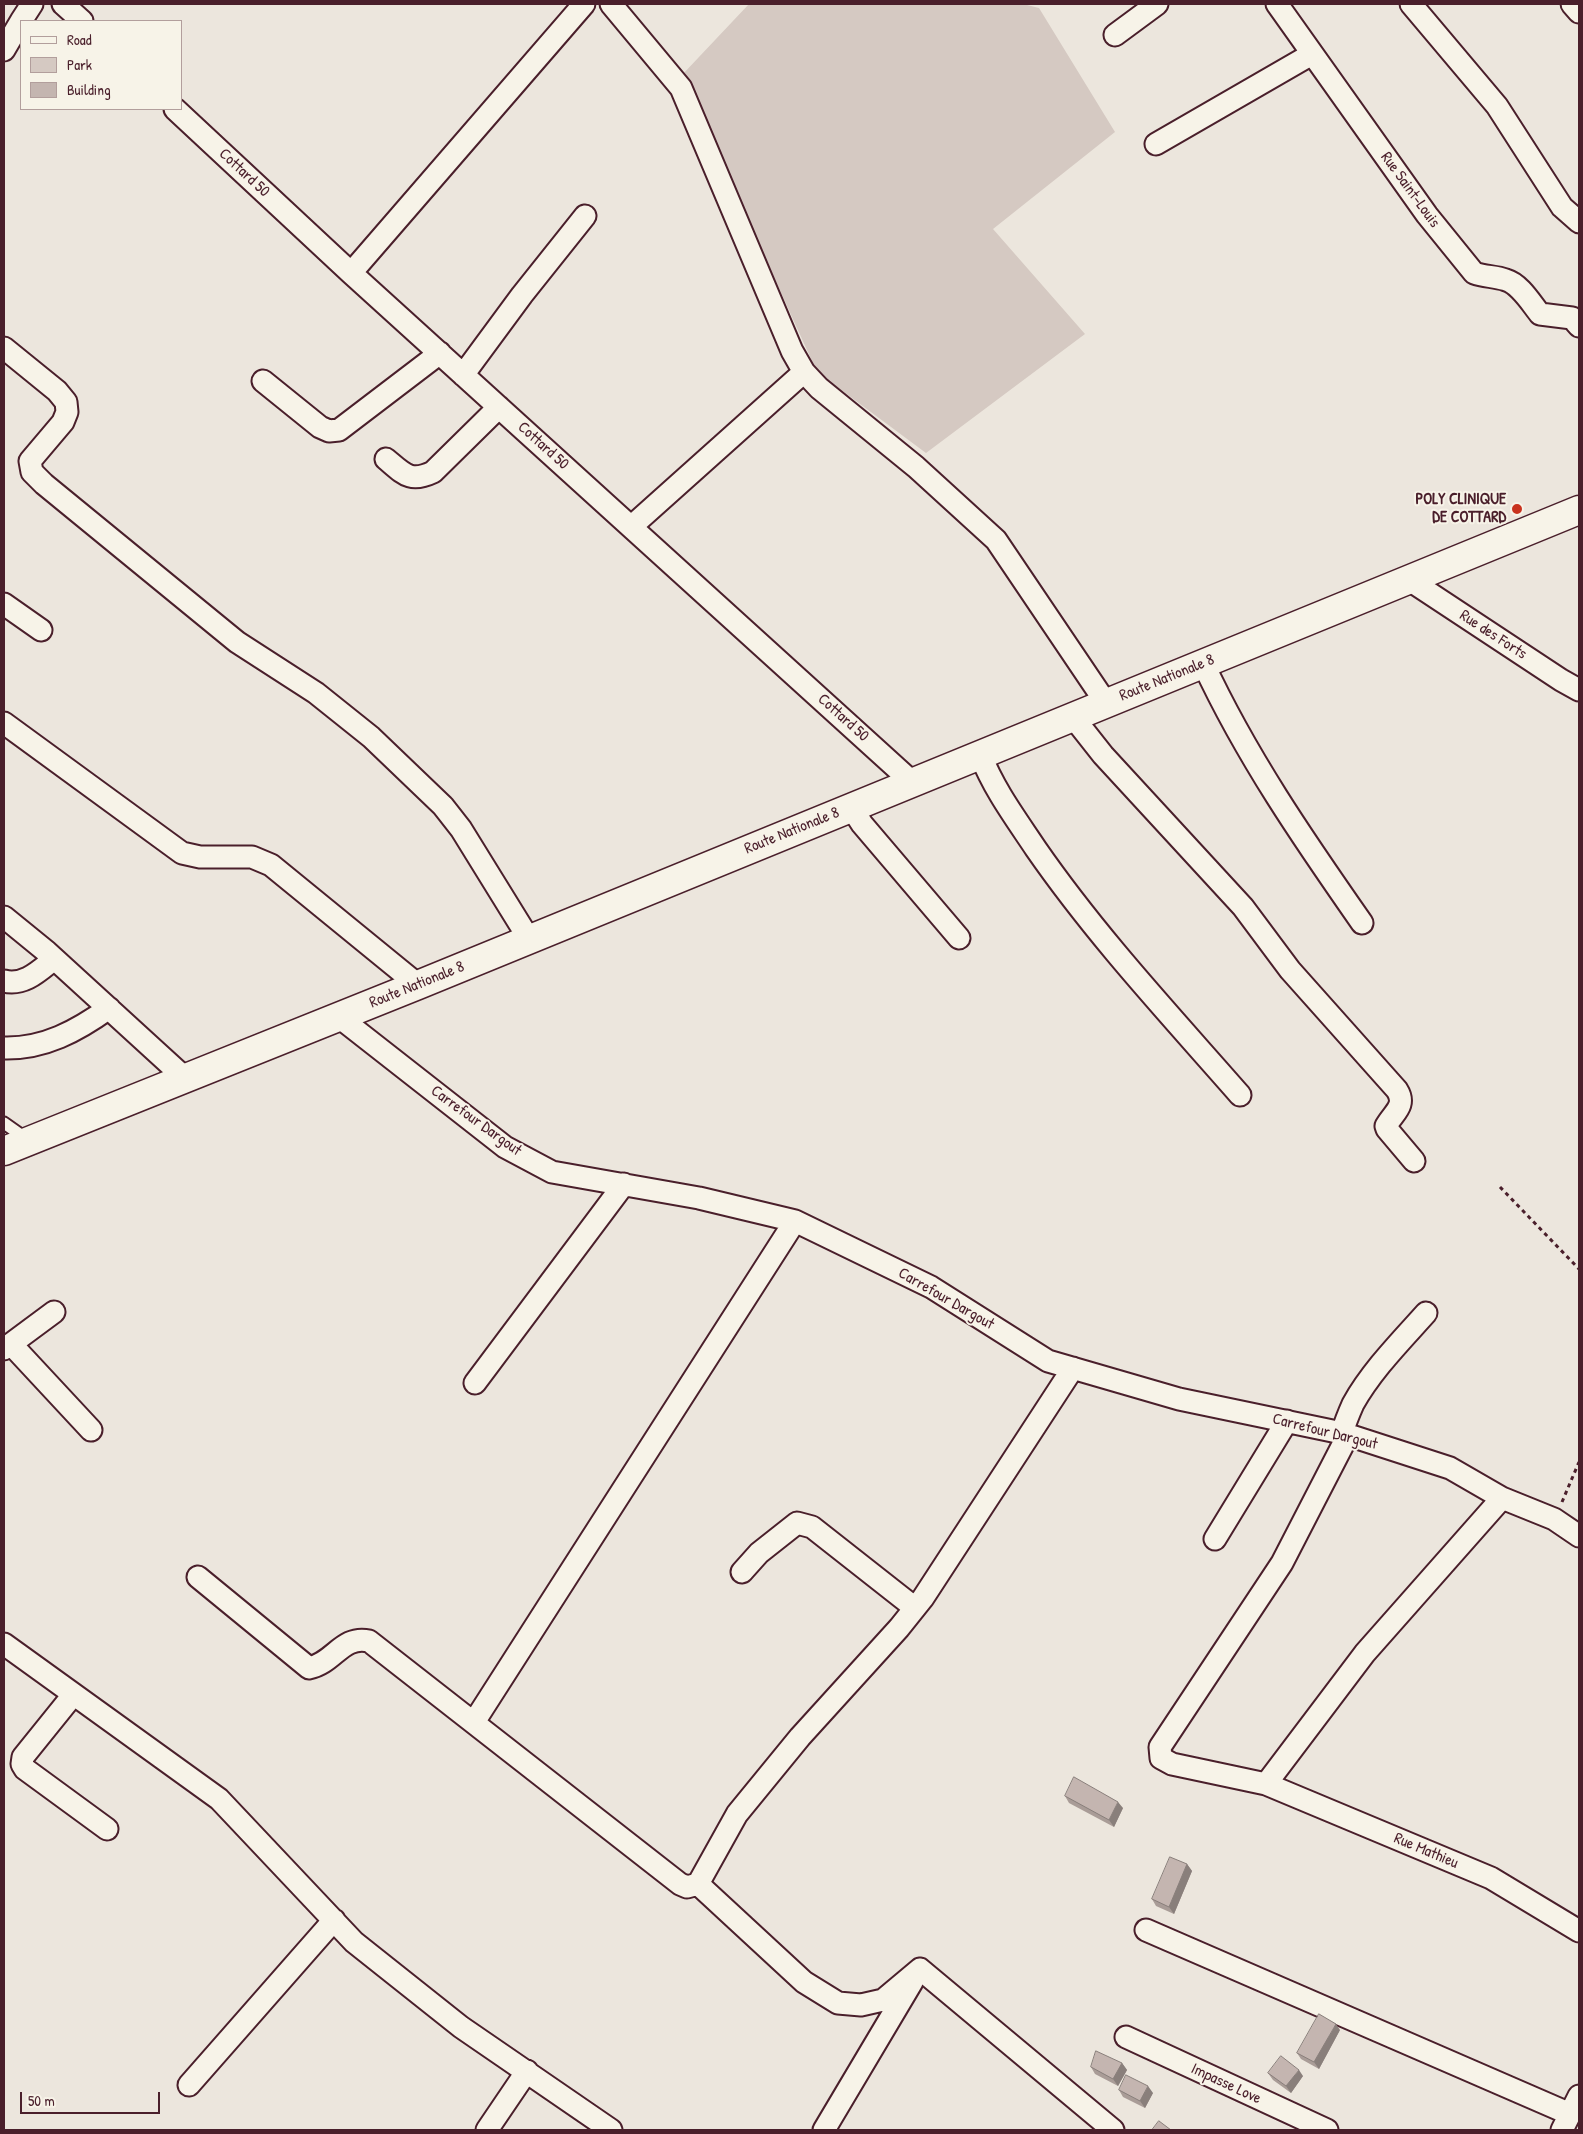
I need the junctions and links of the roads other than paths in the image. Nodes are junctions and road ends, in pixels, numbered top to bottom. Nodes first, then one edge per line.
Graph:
1 (32, 4) edge
2 (63, 4) edge
3 (584, 4) edge
4 (611, 4) edge
5 (1157, 4) edge
6 (1277, 4) edge
7 (1411, 4) edge
8 (1572, 4) edge
9 (1579, 12) edge
10 (22, 20) edge
11 (81, 20) edge
12 (20, 23) edge
13 (1115, 35) dead end
14 (4, 50) edge
15 (1312, 54) junction
16 (176, 110) edge
17 (1156, 144) dead end
18 (585, 216) dead end
19 (1579, 222) edge
20 (351, 273) junction
21 (1579, 326) edge
22 (4, 348) edge
23 (440, 353) junction
24 (804, 372) junction
25 (463, 375) junction
26 (263, 381) dead end
27 (499, 407) junction
28 (386, 459) dead end
29 (1579, 510) edge
30 (632, 526) junction
31 (1408, 579) junction
32 (4, 604) edge
33 (40, 630) dead end
34 (1203, 664) junction
35 (1579, 690) edge
36 (1106, 703) junction
37 (1073, 717) junction
38 (4, 723) edge
39 (980, 754) junction
40 (912, 782) junction
41 (851, 807) junction
42 (4, 917) edge
43 (1362, 923) dead end
44 (959, 938) dead end
45 (530, 939) junction
46 (54, 959) junction
47 (4, 981) edge
48 (418, 985) junction
49 (108, 1008) junction
50 (340, 1016) junction
51 (4, 1048) edge
52 (186, 1079) junction
53 (1240, 1095) dead end
54 (4, 1123) edge
55 (30, 1141) junction
56 (4, 1151) edge
57 (1414, 1161) dead end
58 (624, 1184) junction
59 (795, 1221) junction
60 (54, 1312) dead end
61 (1426, 1313) dead end
62 (7, 1346) edge
63 (1073, 1368) junction
64 (475, 1383) dead end
65 (1287, 1421) junction
66 (91, 1430) dead end
67 (1345, 1434) junction
68 (1502, 1498) junction
69 (1579, 1536) edge
70 (1215, 1539) dead end
71 (742, 1572) dead end
72 (198, 1577) dead end
73 (915, 1608) junction
74 (4, 1644) edge
75 (74, 1695) junction
76 (474, 1722) junction
77 (1266, 1784) junction
78 (107, 1829) dead end
79 (698, 1884) junction
80 (334, 1920) junction
81 (1146, 1930) dead end
82 (1579, 1931) edge
83 (920, 1969) junction
84 (1126, 2037) dead end
85 (527, 2070) junction
86 (189, 2086) dead end
87 (1571, 2113) edge
88 (828, 2129) edge
89 (487, 2130) edge
90 (611, 2130) edge
91 (1113, 2130) edge
92 (1327, 2130) edge

1 - 10 street
2 - 11 street
3 - 20 street
4 - 24 street
5 - 13 street
6 - 15 street, Rue Saint-Louis
7 - 19 street
8 - 9 street
12 - 14 street
15 - 17 street
15 - 21 street, Rue Saint-Louis
16 - 20 street, Cottard 50
18 - 25 street
20 - 23 street, Cottard 50
22 - 45 street
23 - 25 street, Cottard 50
23 - 26 street
24 - 30 street
24 - 36 street
25 - 27 street, Cottard 50
27 - 28 street
27 - 30 street, Cottard 50
29 - 31 main road, Route Nationale 8
30 - 40 street, Cottard 50
31 - 34 main road, Route Nationale 8
31 - 35 street, Rue des Forts
32 - 33 street
34 - 36 main road, Route Nationale 8
34 - 43 street
36 - 37 main road, Route Nationale 8
37 - 39 main road, Route Nationale 8
37 - 57 street
38 - 48 street
39 - 40 main road, Route Nationale 8
39 - 53 street
40 - 41 main road, Route Nationale 8
41 - 44 street
41 - 45 main road, Route Nationale 8
42 - 46 street
45 - 48 main road, Route Nationale 8
46 - 47 street
46 - 49 street
48 - 50 main road, Route Nationale 8
49 - 51 street
49 - 52 street
50 - 52 main road, Route Nationale 8
50 - 58 street, Carrefour Dargout
52 - 55 main road, Route Nationale 8
54 - 55 lane
55 - 56 main road, Route Nationale 8
58 - 59 street, Carrefour Dargout
58 - 64 street
59 - 63 street, Carrefour Dargout
59 - 76 street
60 - 62 street
61 - 67 street
62 - 66 street
63 - 65 street, Carrefour Dargout
63 - 73 street
65 - 67 street, Carrefour Dargout
65 - 70 street
67 - 68 street, Carrefour Dargout
67 - 77 street, Rue Mathieu
68 - 69 street, Carrefour Dargout
68 - 77 street
71 - 73 street
72 - 76 street
73 - 79 street
74 - 75 street
75 - 78 street
75 - 80 street
76 - 79 street
77 - 82 street, Rue Mathieu
79 - 83 street
80 - 85 street
80 - 86 street
81 - 87 street
83 - 88 street
83 - 91 street
84 - 92 street, Impasse Love
85 - 89 street
85 - 90 street

